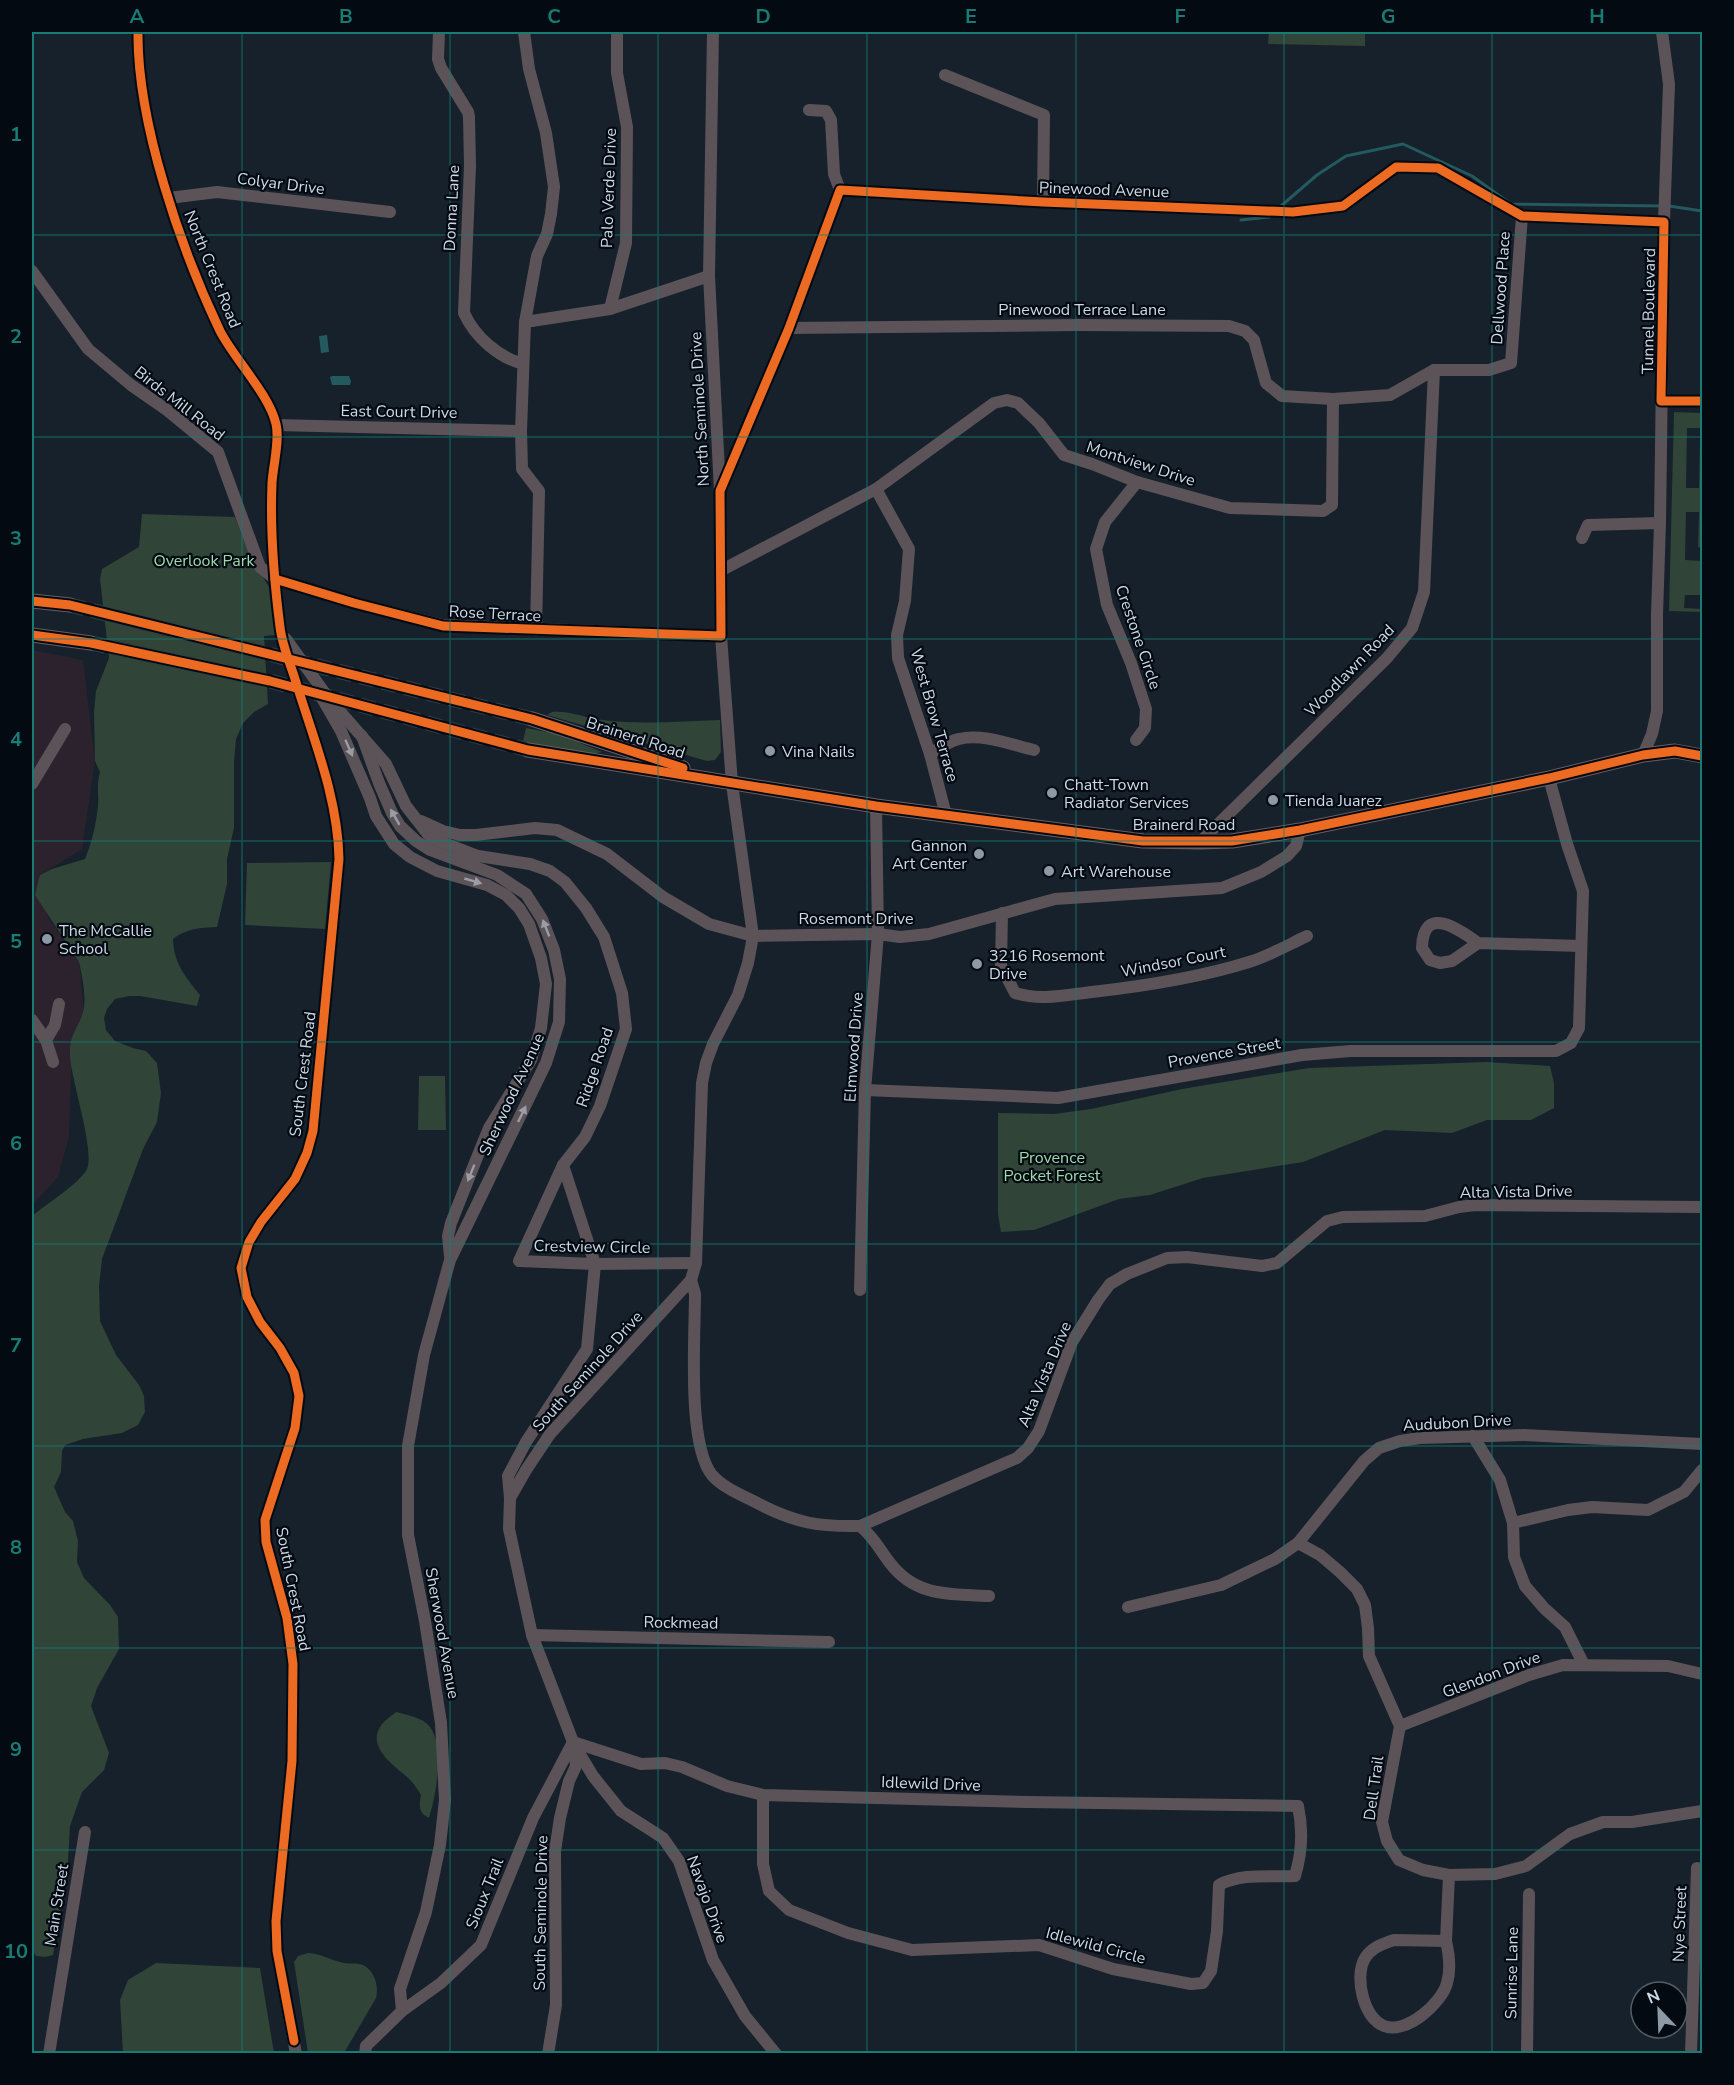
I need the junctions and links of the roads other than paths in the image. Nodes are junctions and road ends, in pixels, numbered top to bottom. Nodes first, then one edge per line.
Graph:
1 (138, 32) edge
2 (439, 32) edge
3 (524, 32) edge
4 (617, 32) edge
5 (713, 32) edge
6 (1662, 32) edge
7 (945, 75) dead end
8 (809, 110) dead end
9 (840, 190) junction
10 (169, 198) junction
11 (1043, 202) junction
12 (390, 212) dead end
13 (1522, 216) junction
14 (1664, 222) junction
15 (32, 271) edge
16 (709, 276) junction
17 (610, 309) junction
18 (525, 322) junction
19 (789, 328) junction
20 (523, 364) junction
21 (1434, 370) junction
22 (1334, 399) junction
23 (1661, 401) junction
24 (1702, 401) edge
25 (276, 425) junction
26 (520, 431) junction
27 (1137, 482) junction
28 (876, 489) junction
29 (720, 491) junction
30 (1660, 523) junction
31 (1582, 538) dead end
32 (720, 571) junction
33 (275, 579) junction
34 (32, 602) edge
35 (70, 605) tunnel mouth
36 (280, 630) junction
37 (536, 630) junction
38 (32, 635) edge
39 (721, 636) junction
40 (91, 643) tunnel mouth
41 (314, 677) junction
42 (532, 719) tunnel mouth
43 (65, 729) dead end
44 (362, 736) junction
45 (1136, 740) dead end
46 (528, 750) tunnel mouth
47 (1034, 750) dead end
48 (930, 754) junction
49 (1643, 755) junction
50 (1702, 756) edge
51 (1549, 778) junction
52 (32, 784) edge
53 (732, 784) junction
54 (876, 806) junction
55 (946, 815) junction
56 (415, 817) junction
57 (1300, 830) junction
58 (1200, 842) junction
59 (1002, 913) junction
60 (878, 934) junction
61 (753, 936) junction
62 (1307, 936) dead end
63 (1478, 944) dead end
64 (1580, 946) junction
65 (59, 1004) dead end
66 (32, 1020) edge
67 (45, 1040) junction
68 (53, 1062) dead end
69 (865, 1090) junction
70 (563, 1165) junction
71 (1702, 1207) edge
72 (450, 1260) junction
73 (696, 1263) junction
74 (595, 1264) junction
75 (691, 1280) junction
76 (860, 1290) dead end
77 (1473, 1436) junction
78 (1702, 1444) edge
79 (1702, 1470) edge
80 (510, 1498) junction
81 (1513, 1523) junction
82 (860, 1526) junction
83 (1298, 1543) junction
84 (989, 1596) dead end
85 (1128, 1607) dead end
86 (532, 1635) junction
87 (829, 1642) dead end
88 (1584, 1665) junction
89 (1702, 1674) edge
90 (1400, 1726) junction
91 (573, 1742) junction
92 (763, 1795) junction
93 (1298, 1806) joint
94 (1702, 1811) edge
95 (85, 1833) dead end
96 (1698, 1868) dead end
97 (1449, 1875) junction
98 (1529, 1894) dead end
99 (1446, 1941) junction
100 (402, 2011) junction
101 (295, 2047) edge
102 (49, 2054) edge
103 (365, 2054) edge
104 (548, 2054) edge
105 (776, 2054) edge
106 (1527, 2054) edge
107 (1691, 2054) edge

1 - 10 street, North Crest Road
2 - 20 street, Donna Lane
3 - 18 street
4 - 17 street, Palo Verde Drive
5 - 16 street, North Seminole Drive
6 - 14 street, Tunnel Boulevard
7 - 11 street
8 - 9 street
9 - 11 street, Pinewood Avenue
9 - 19 street
10 - 12 street, Colyar Drive
10 - 25 street, North Crest Road
11 - 13 street, Pinewood Avenue
13 - 14 street, Pinewood Avenue
13 - 21 street, Dellwood Place
14 - 23 street, Tunnel Boulevard
15 - 33 street, Birds Mill Road
16 - 17 street
16 - 29 street, North Seminole Drive
17 - 18 street
18 - 20 street
19 - 22 street, Pinewood Terrace Lane
19 - 29 street
20 - 26 street
21 - 22 street
21 - 58 street, Woodlawn Road
22 - 27 street, Montview Drive
23 - 24 street
23 - 30 street, Tunnel Boulevard
25 - 26 street, East Court Drive
25 - 33 street, North Crest Road
26 - 37 street
27 - 28 street, Montview Drive
27 - 45 street, Crestone Circle
28 - 32 street, Montview Drive
28 - 48 street, West Brow Terrace
29 - 32 street, North Seminole Drive
30 - 31 street
30 - 49 street, Tunnel Boulevard
32 - 39 street, North Seminole Drive
33 - 36 street, South Crest Road
33 - 37 street, Rose Terrace
34 - 35 main road
36 - 41 street, Ridge Road
36 - 101 street, South Crest Road
37 - 39 street, Rose Terrace
38 - 40 main road
39 - 53 street, North Seminole Drive
41 - 44 street, Ridge Road
41 -> 72 street, Sherwood Avenue
42 - 53 main road, Brainerd Road
43 - 52 street
44 - 56 street, Ridge Road
72 -> 44 street, Sherwood Avenue
46 - 53 main road, Brainerd Road
47 - 48 street
48 - 55 street, West Brow Terrace
49 - 50 main road, Brainerd Road
49 - 51 main road, Brainerd Road
51 - 57 main road, Brainerd Road
51 - 64 street
53 - 54 main road, Brainerd Road
53 - 61 street, South Seminole Drive
54 - 55 main road, Brainerd Road
54 - 60 street, Elmwood Drive
55 - 58 main road, Brainerd Road
56 - 61 street, Rosemont Drive
56 - 70 street, Ridge Road
57 - 58 main road, Brainerd Road
57 - 59 street, Rosemont Drive
59 - 60 street, Rosemont Drive
59 - 62 street, Windsor Court
60 - 61 street, Rosemont Drive
60 - 69 street, Elmwood Drive
61 - 73 street, South Seminole Drive
63 - 64 street
64 - 69 street, Provence Street
65 - 67 street
66 - 67 street
67 - 68 street
69 - 76 street, Elmwood Drive
70 - 74 street
70 - 74 street, Crestview Circle
71 - 82 street, Alta Vista Drive
72 - 100 street, Sherwood Avenue
73 - 74 street, Crestview Circle
73 - 75 street, South Seminole Drive
74 - 80 street
75 - 80 street, South Seminole Drive
75 - 82 street, Alta Vista Drive
77 - 78 street, Audubon Drive
77 - 81 street
77 - 83 street, Audubon Drive
79 - 81 street
80 - 86 street, South Seminole Drive
81 - 88 street
82 - 84 street
83 - 85 street, Audubon Drive
83 - 90 street
86 - 87 street, Rockmead
86 - 91 street, South Seminole Drive
88 - 89 street, Glendon Drive
88 - 90 street, Glendon Drive
90 - 97 street, Dell Trail
91 - 92 street, Idlewild Drive
91 - 100 street, Sioux Trail
91 - 104 street, South Seminole Drive
91 - 105 street, Navajo Drive
92 - 93 street, Idlewild Drive
92 - 93 street, Idlewild Circle
94 - 97 street, Dell Trail
95 - 102 street, Main Street
96 - 107 street, Nye Street
97 - 99 street
98 - 106 street, Sunrise Lane
99 - 99 street
100 - 103 street, Sioux Trail

